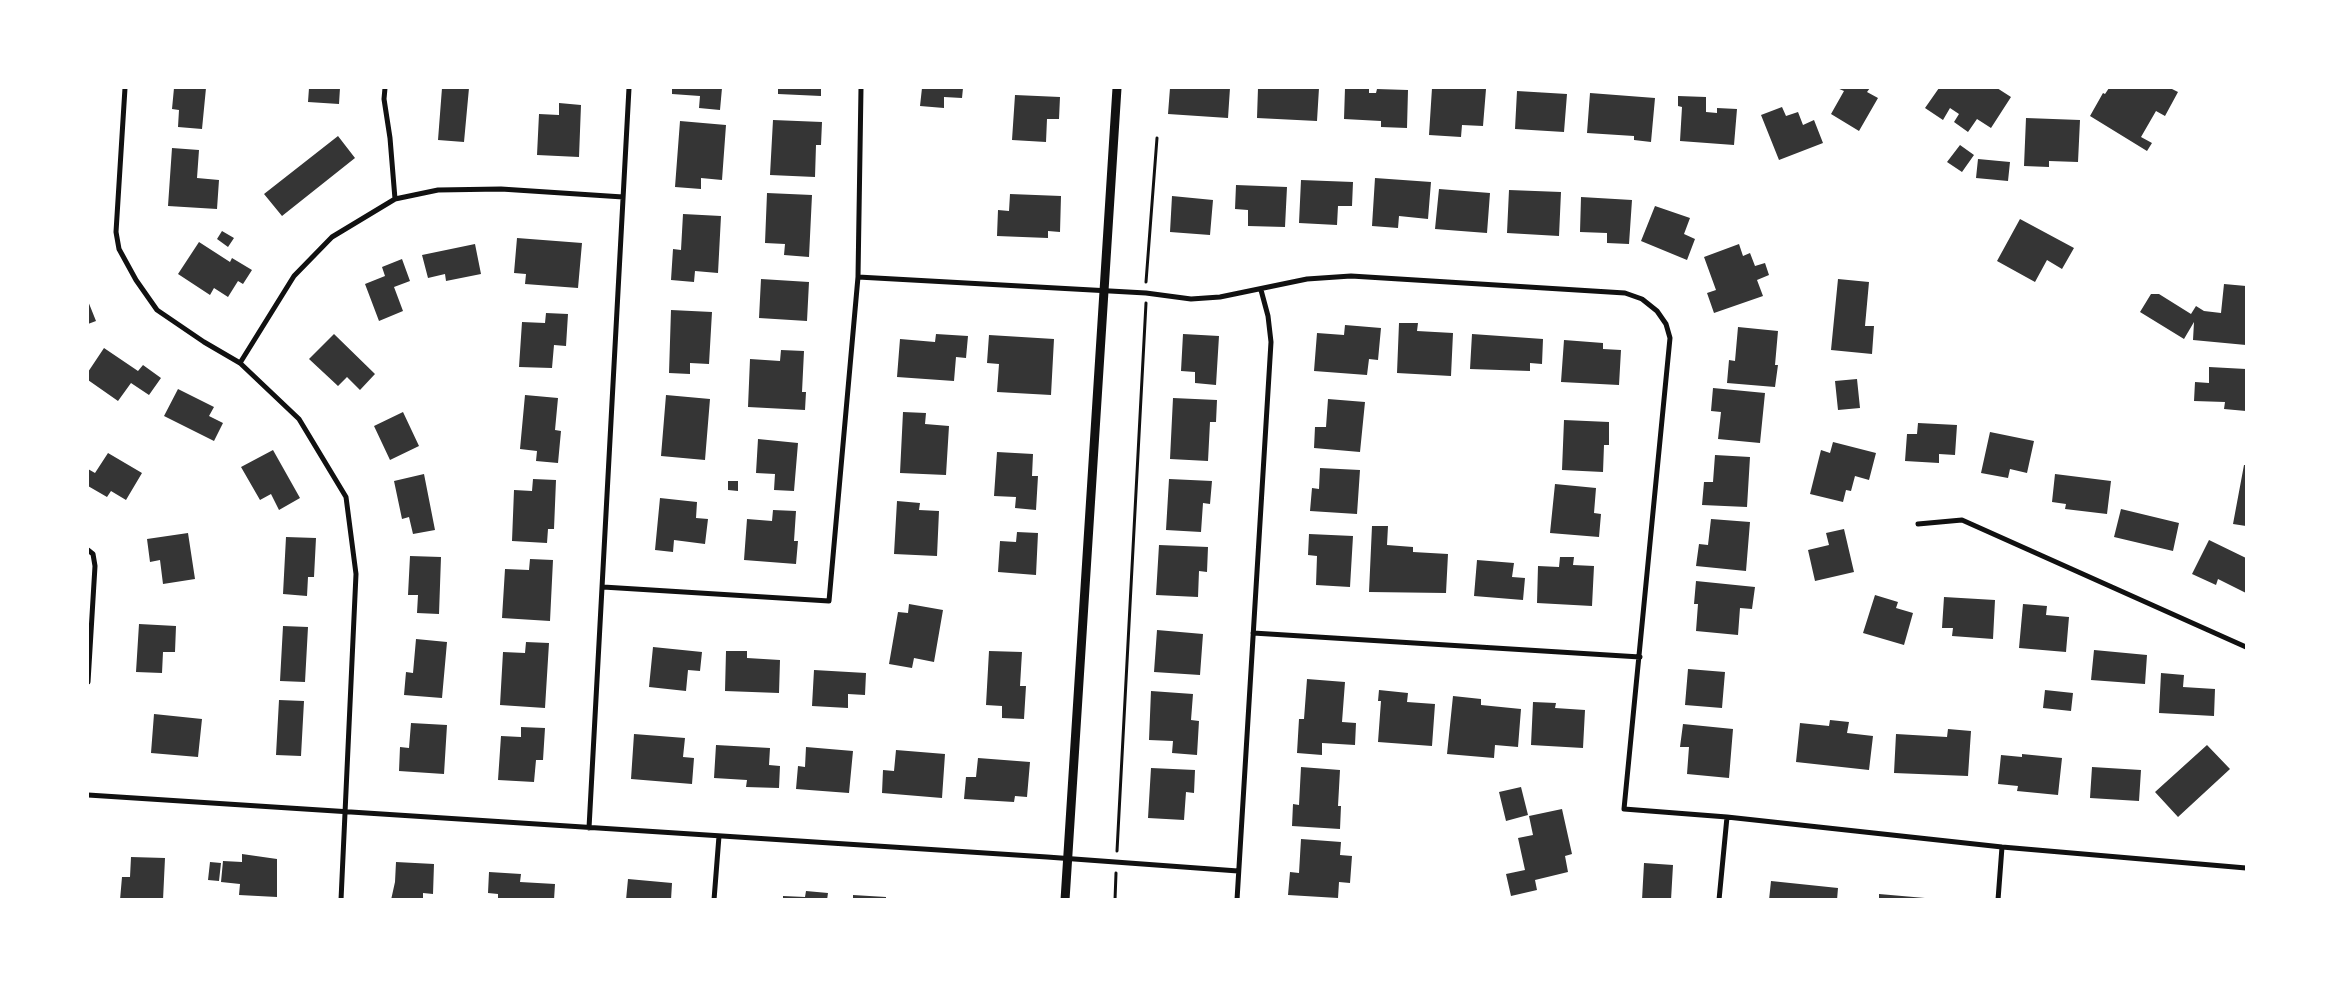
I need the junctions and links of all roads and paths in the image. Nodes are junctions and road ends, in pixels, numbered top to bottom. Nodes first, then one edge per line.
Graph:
1 (125, 88) edge
2 (385, 88) edge
3 (629, 88) edge
4 (861, 88) edge
5 (1117, 88) edge
6 (1158, 138) dead end
7 (623, 197) junction
8 (395, 199) junction
9 (1147, 267) dead end
10 (858, 277) junction
11 (1261, 290) junction
12 (1104, 292) junction
13 (1145, 323) dead end
14 (240, 363) junction
15 (1918, 524) dead end
16 (88, 550) edge
17 (603, 587) junction
18 (1253, 633) junction
19 (2246, 646) edge
20 (1640, 657) junction
21 (88, 682) edge
22 (88, 795) edge
23 (347, 813) junction
24 (1727, 817) junction
25 (589, 828) junction
26 (1118, 832) dead end
27 (719, 836) junction
28 (2002, 847) junction
29 (1068, 858) junction
30 (2246, 868) edge
31 (1238, 872) junction
32 (1116, 886) dead end
33 (342, 900) edge
34 (714, 900) edge
35 (1065, 900) edge
36 (1115, 900) edge
37 (1237, 900) edge
38 (1719, 900) edge
39 (1998, 900) edge

1 - 14 street
2 - 8 street
3 - 7 street
4 - 10 street
5 - 12 street
6 - 9 path
7 - 8 street
7 - 17 street
8 - 14 street
10 - 12 street
10 - 17 street
11 - 12 street
11 - 18 street
11 - 20 street
12 - 29 street
13 - 26 path
14 - 23 street
15 - 19 street
16 - 21 street
17 - 25 street
18 - 20 street
18 - 31 street
20 - 24 street
22 - 23 street
23 - 25 street
23 - 33 street
24 - 28 street
24 - 38 street
25 - 27 street
27 - 29 street
27 - 34 street
28 - 30 street
28 - 39 street
29 - 31 street
29 - 35 street
31 - 37 street
32 - 36 path

